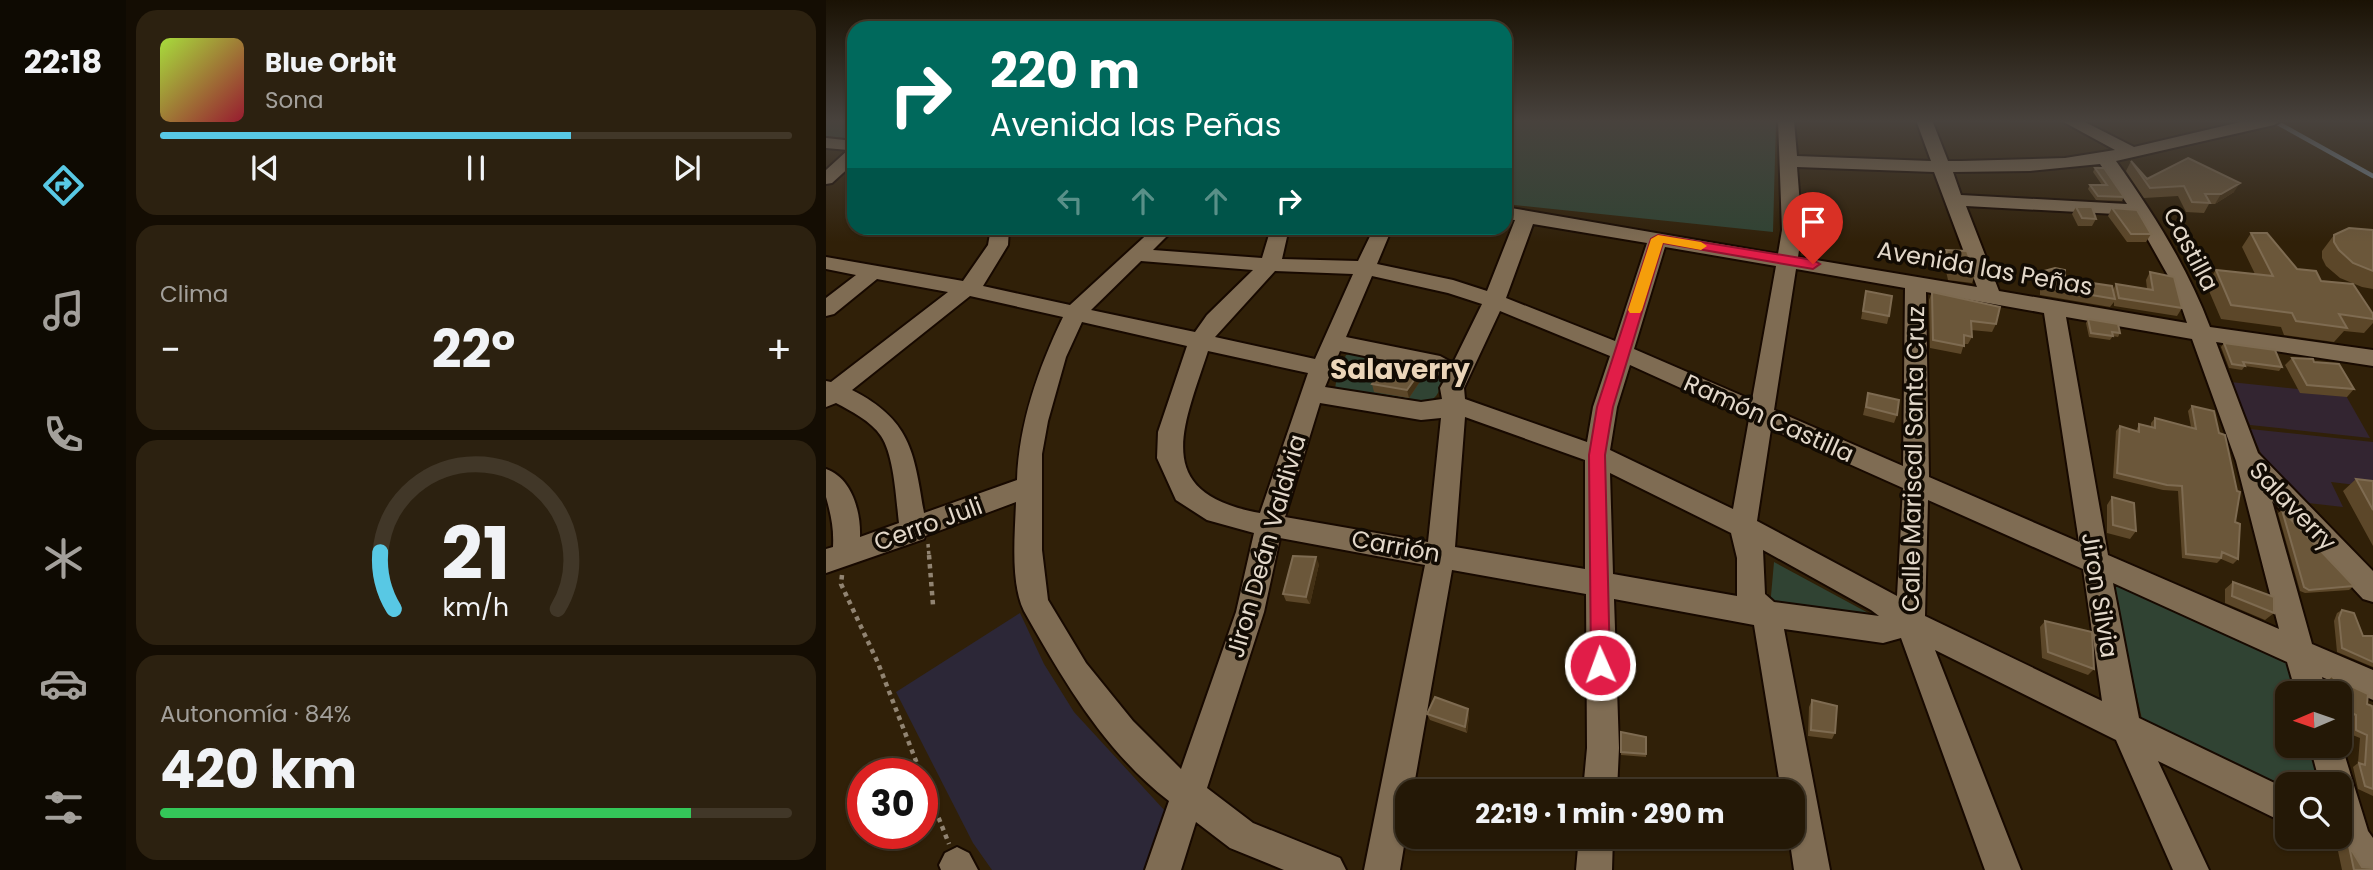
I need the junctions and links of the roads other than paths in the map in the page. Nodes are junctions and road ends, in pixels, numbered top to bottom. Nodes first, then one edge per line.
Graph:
1 (1788, 160) edge
2 (847, 161) edge
3 (1806, 161) edge
4 (1938, 161) edge
5 (2074, 161) edge
6 (2107, 161) edge
7 (1939, 165) junction
8 (828, 175) edge
9 (1953, 200) junction
10 (2141, 209) junction
11 (1516, 215) edge
12 (999, 235) edge
13 (1158, 235) edge
14 (1278, 235) edge
15 (1380, 235) edge
16 (1511, 235) edge
17 (1658, 239) junction
18 (1137, 255) junction
19 (1788, 260) junction
20 (826, 263) edge
21 (1270, 265) junction
22 (1365, 268) junction
23 (875, 270) junction
24 (1915, 282) junction
25 (967, 289) junction
26 (1990, 295) junction
27 (1494, 302) junction
28 (2054, 306) junction
29 (826, 309) edge
30 (1076, 312) junction
31 (2203, 333) junction
32 (1200, 341) junction
33 (1333, 342) junction
34 (1621, 352) junction
35 (2373, 358) edge
36 (1320, 368) junction
37 (1455, 391) junction
38 (829, 393) edge
39 (1311, 393) junction
40 (1763, 416) junction
41 (1597, 455) junction
42 (2247, 458) junction
43 (826, 479) edge
44 (1916, 483) junction
45 (1029, 486) junction
46 (1270, 523) junction
47 (1743, 526) junction
48 (920, 528) junction
49 (1441, 554) junction
50 (836, 558) edge
51 (2094, 562) junction
52 (1598, 582) junction
53 (2373, 590) edge
54 (1767, 614) junction
55 (1910, 623) junction
56 (2300, 653) junction
57 (2308, 681) edge
58 (2373, 685) edge
59 (2128, 729) junction
60 (1601, 779) edge
61 (1186, 796) junction
62 (2275, 801) edge
63 (2355, 841) edge
64 (1595, 849) edge
65 (2373, 868) edge
66 (1163, 870) edge
67 (1328, 870) edge
68 (1382, 870) edge
69 (1594, 870) edge
70 (1812, 870) edge
71 (2003, 870) edge
72 (2191, 870) edge

1 - 19 street
2 - 8 street
3 - 7 street
4 - 7 street
5 - 7 street
6 - 10 street, Castilla
7 - 9 street
9 - 10 street
9 - 26 street
10 - 31 street, Castilla
11 - 17 street, Avenida las Peñas
12 - 25 street
13 - 18 street
14 - 21 street, Carrión
15 - 22 street, Jiron Deán Valdivia
16 - 27 street
17 - 19 street, Avenida las Peñas
17 - 34 street
18 - 21 street, Ramón Castilla
18 - 30 street
19 - 24 street, Avenida las Peñas
19 - 40 street
20 - 23 street
21 - 22 street, Ramón Castilla
21 - 32 street, Carrión
22 - 27 street, Ramón Castilla
22 - 33 street, Jiron Deán Valdivia
23 - 25 street
23 - 29 street
24 - 26 street, Avenida las Peñas
24 - 44 street, Calle Mariscal Santa Cruz
25 - 30 street
25 - 38 street
26 - 28 street, Avenida las Peñas
27 - 34 street, Ramón Castilla
27 - 37 street
28 - 31 street, Avenida las Peñas
28 - 51 street, Jiron Silvia
30 - 32 street
30 - 45 street
31 - 35 street, Avenida las Peñas
31 - 42 street, Salaverry
32 - 36 street
32 - 46 street, Carrión
33 - 36 street, Jiron Deán Valdivia
33 - 37 street
34 - 40 street, Ramón Castilla
34 - 41 street
36 - 39 street, Jiron Deán Valdivia
37 - 39 street
37 - 41 street
37 - 49 street
38 - 48 street
39 - 46 street, Jiron Deán Valdivia
40 - 44 street, Ramón Castilla
40 - 47 street
41 - 47 street
41 - 52 street
42 - 53 street, Salaverry
42 - 56 street
43 - 50 street
44 - 51 street, Ramón Castilla
44 - 55 street, Calle Mariscal Santa Cruz
45 - 48 street, Cerro Juli
45 - 61 street
46 - 49 street, Carrión
46 - 61 street, Jiron Deán Valdivia
47 - 54 street
47 - 55 street
48 - 50 street, Cerro Juli
49 - 52 street, Carrión
49 - 68 street
51 - 56 street, Ramón Castilla
51 - 59 street, Jiron Silvia
52 - 54 street, Carrión
52 - 60 street
54 - 55 street, Carrión
54 - 70 street
55 - 59 street
55 - 71 street, Calle Mariscal Santa Cruz
56 - 57 street
56 - 58 street, Ramón Castilla
59 - 62 street
59 - 72 street, Jiron Silvia
61 - 66 street, Jiron Deán Valdivia
61 - 67 street
63 - 65 street
64 - 69 street

